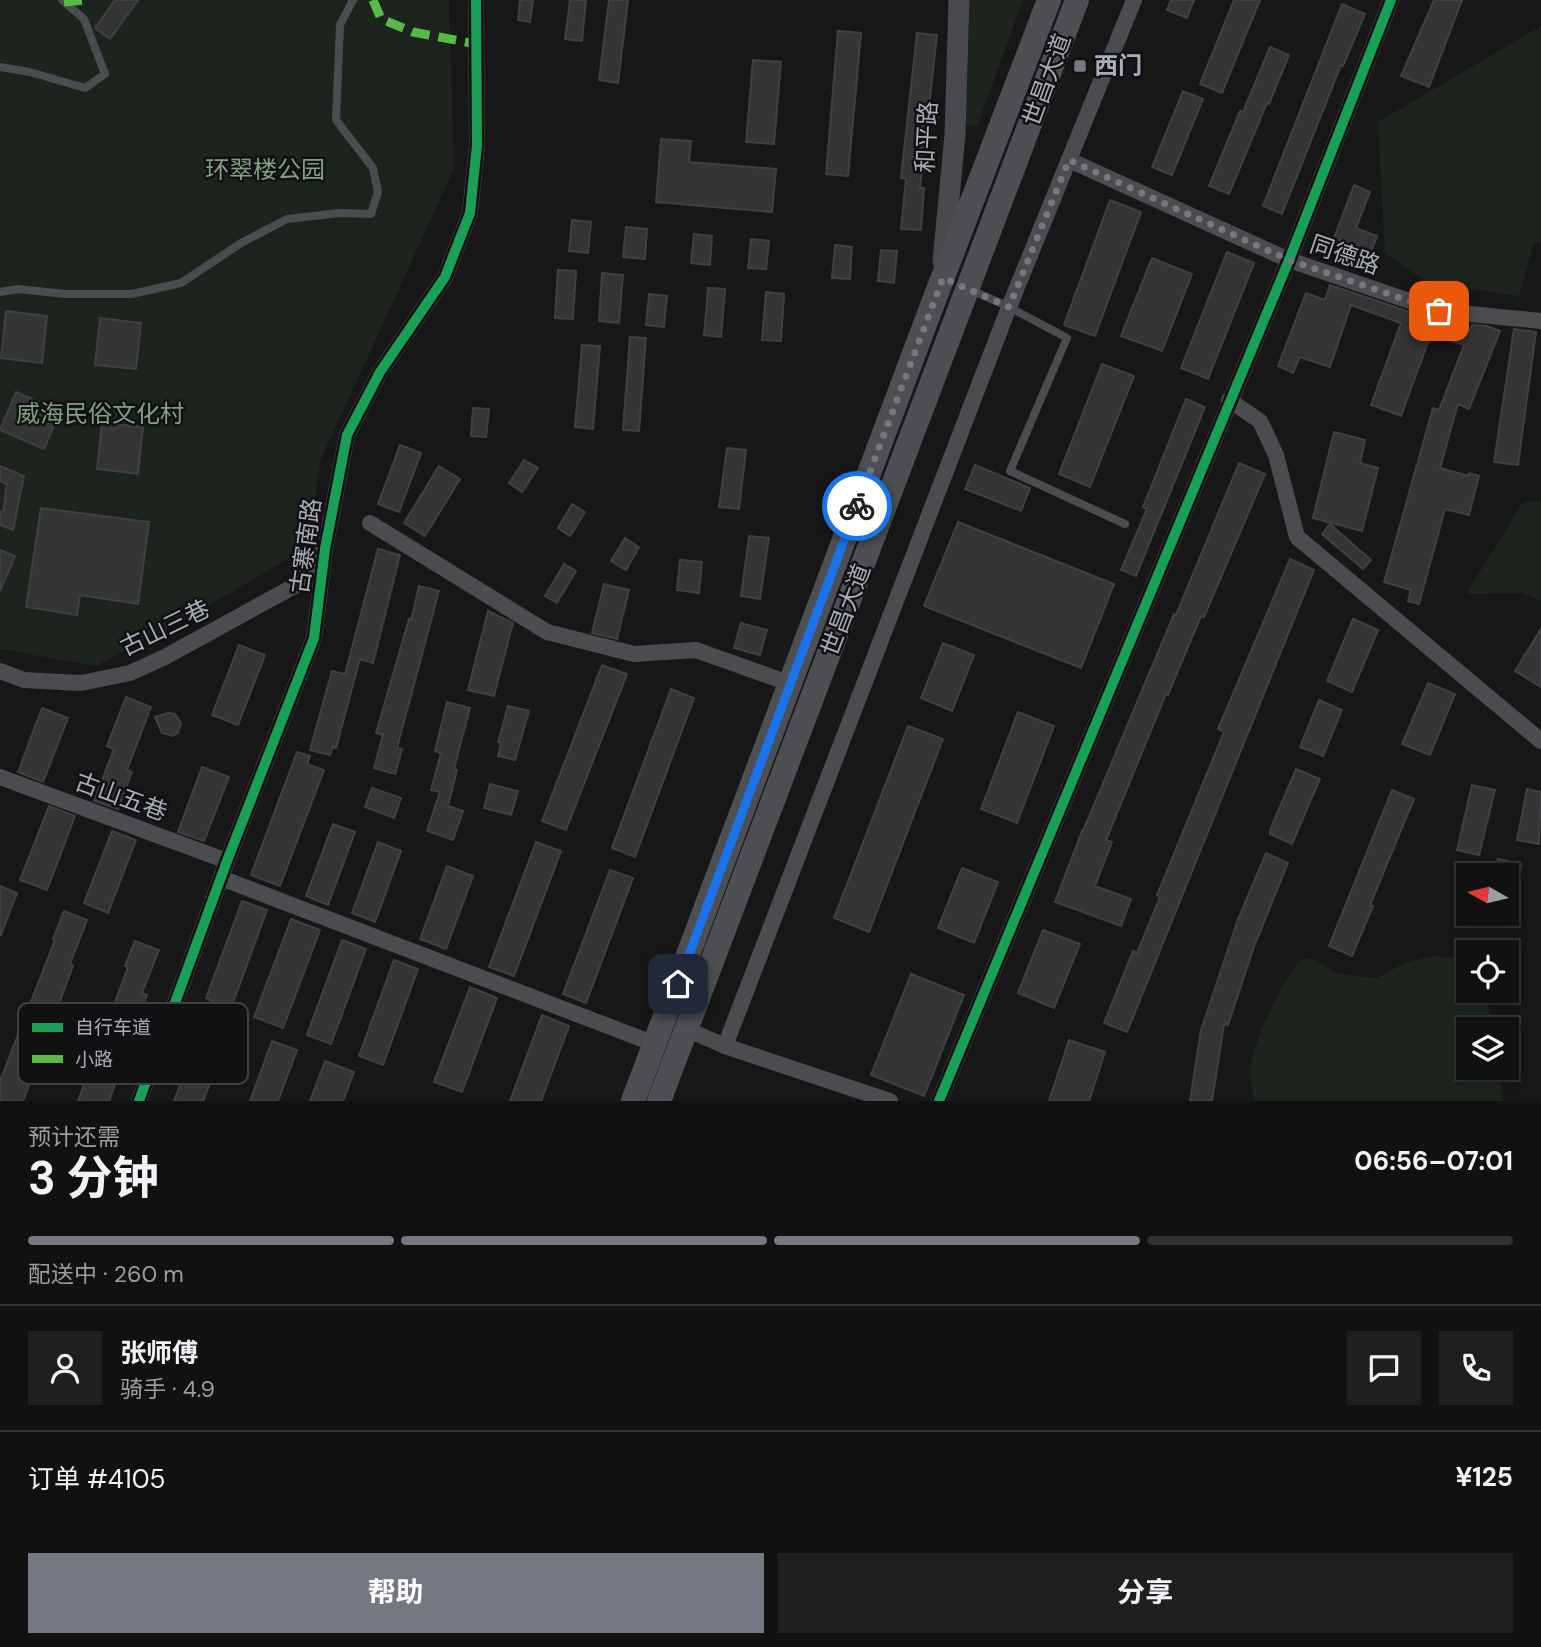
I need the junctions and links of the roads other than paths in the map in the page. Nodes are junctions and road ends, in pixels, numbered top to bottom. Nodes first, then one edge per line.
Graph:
1 (62, 0) edge
2 (353, 0) edge
3 (476, 0) edge
4 (960, 0) edge
5 (1049, 0) edge
6 (1077, 0) edge
7 (1134, 0) edge
8 (1391, 0) edge
9 (0, 67) edge
10 (1069, 160) junction
11 (1289, 260) junction
12 (943, 278) junction
13 (969, 289) junction
14 (0, 292) edge
15 (1009, 307) junction
16 (1541, 321) edge
17 (1229, 400) junction
18 (370, 523) dead end
19 (1125, 524) dead end
20 (325, 549) junction
21 (0, 671) edge
22 (791, 684) junction
23 (1541, 741) edge
24 (0, 777) edge
25 (227, 861) junction
26 (221, 878) junction
27 (175, 1003) edge
28 (686, 1029) junction
29 (655, 1044) junction
30 (725, 1046) junction
31 (145, 1084) edge
32 (139, 1101) edge
33 (633, 1101) edge
34 (659, 1101) edge
35 (890, 1101) edge
36 (939, 1101) edge

1 - 9 lane
2 - 14 lane
3 - 20 street, 古寨南路
4 - 12 street, 和平路
5 - 12 main road, 世昌大道
6 - 13 main road, 世昌大道
7 - 10 street
8 - 11 street
10 - 11 street, 同德路
10 - 15 street
11 - 16 street, 同德路
11 - 17 street
12 - 13 street
12 - 22 main road, 世昌大道
13 - 15 lane
13 - 28 main road, 世昌大道
15 - 19 lane
15 - 30 street
17 - 23 street
17 - 36 street
18 - 22 street
20 - 21 street, 古山三巷
20 - 25 street, 古寨南路
22 - 29 main road, 世昌大道
24 - 25 street, 古山五巷
25 - 26 street, 古寨南路
26 - 27 street, 古寨南路
26 - 29 street
28 - 30 street
28 - 34 main road, 世昌大道
29 - 33 main road, 世昌大道
30 - 35 street
31 - 32 street, 古寨南路

